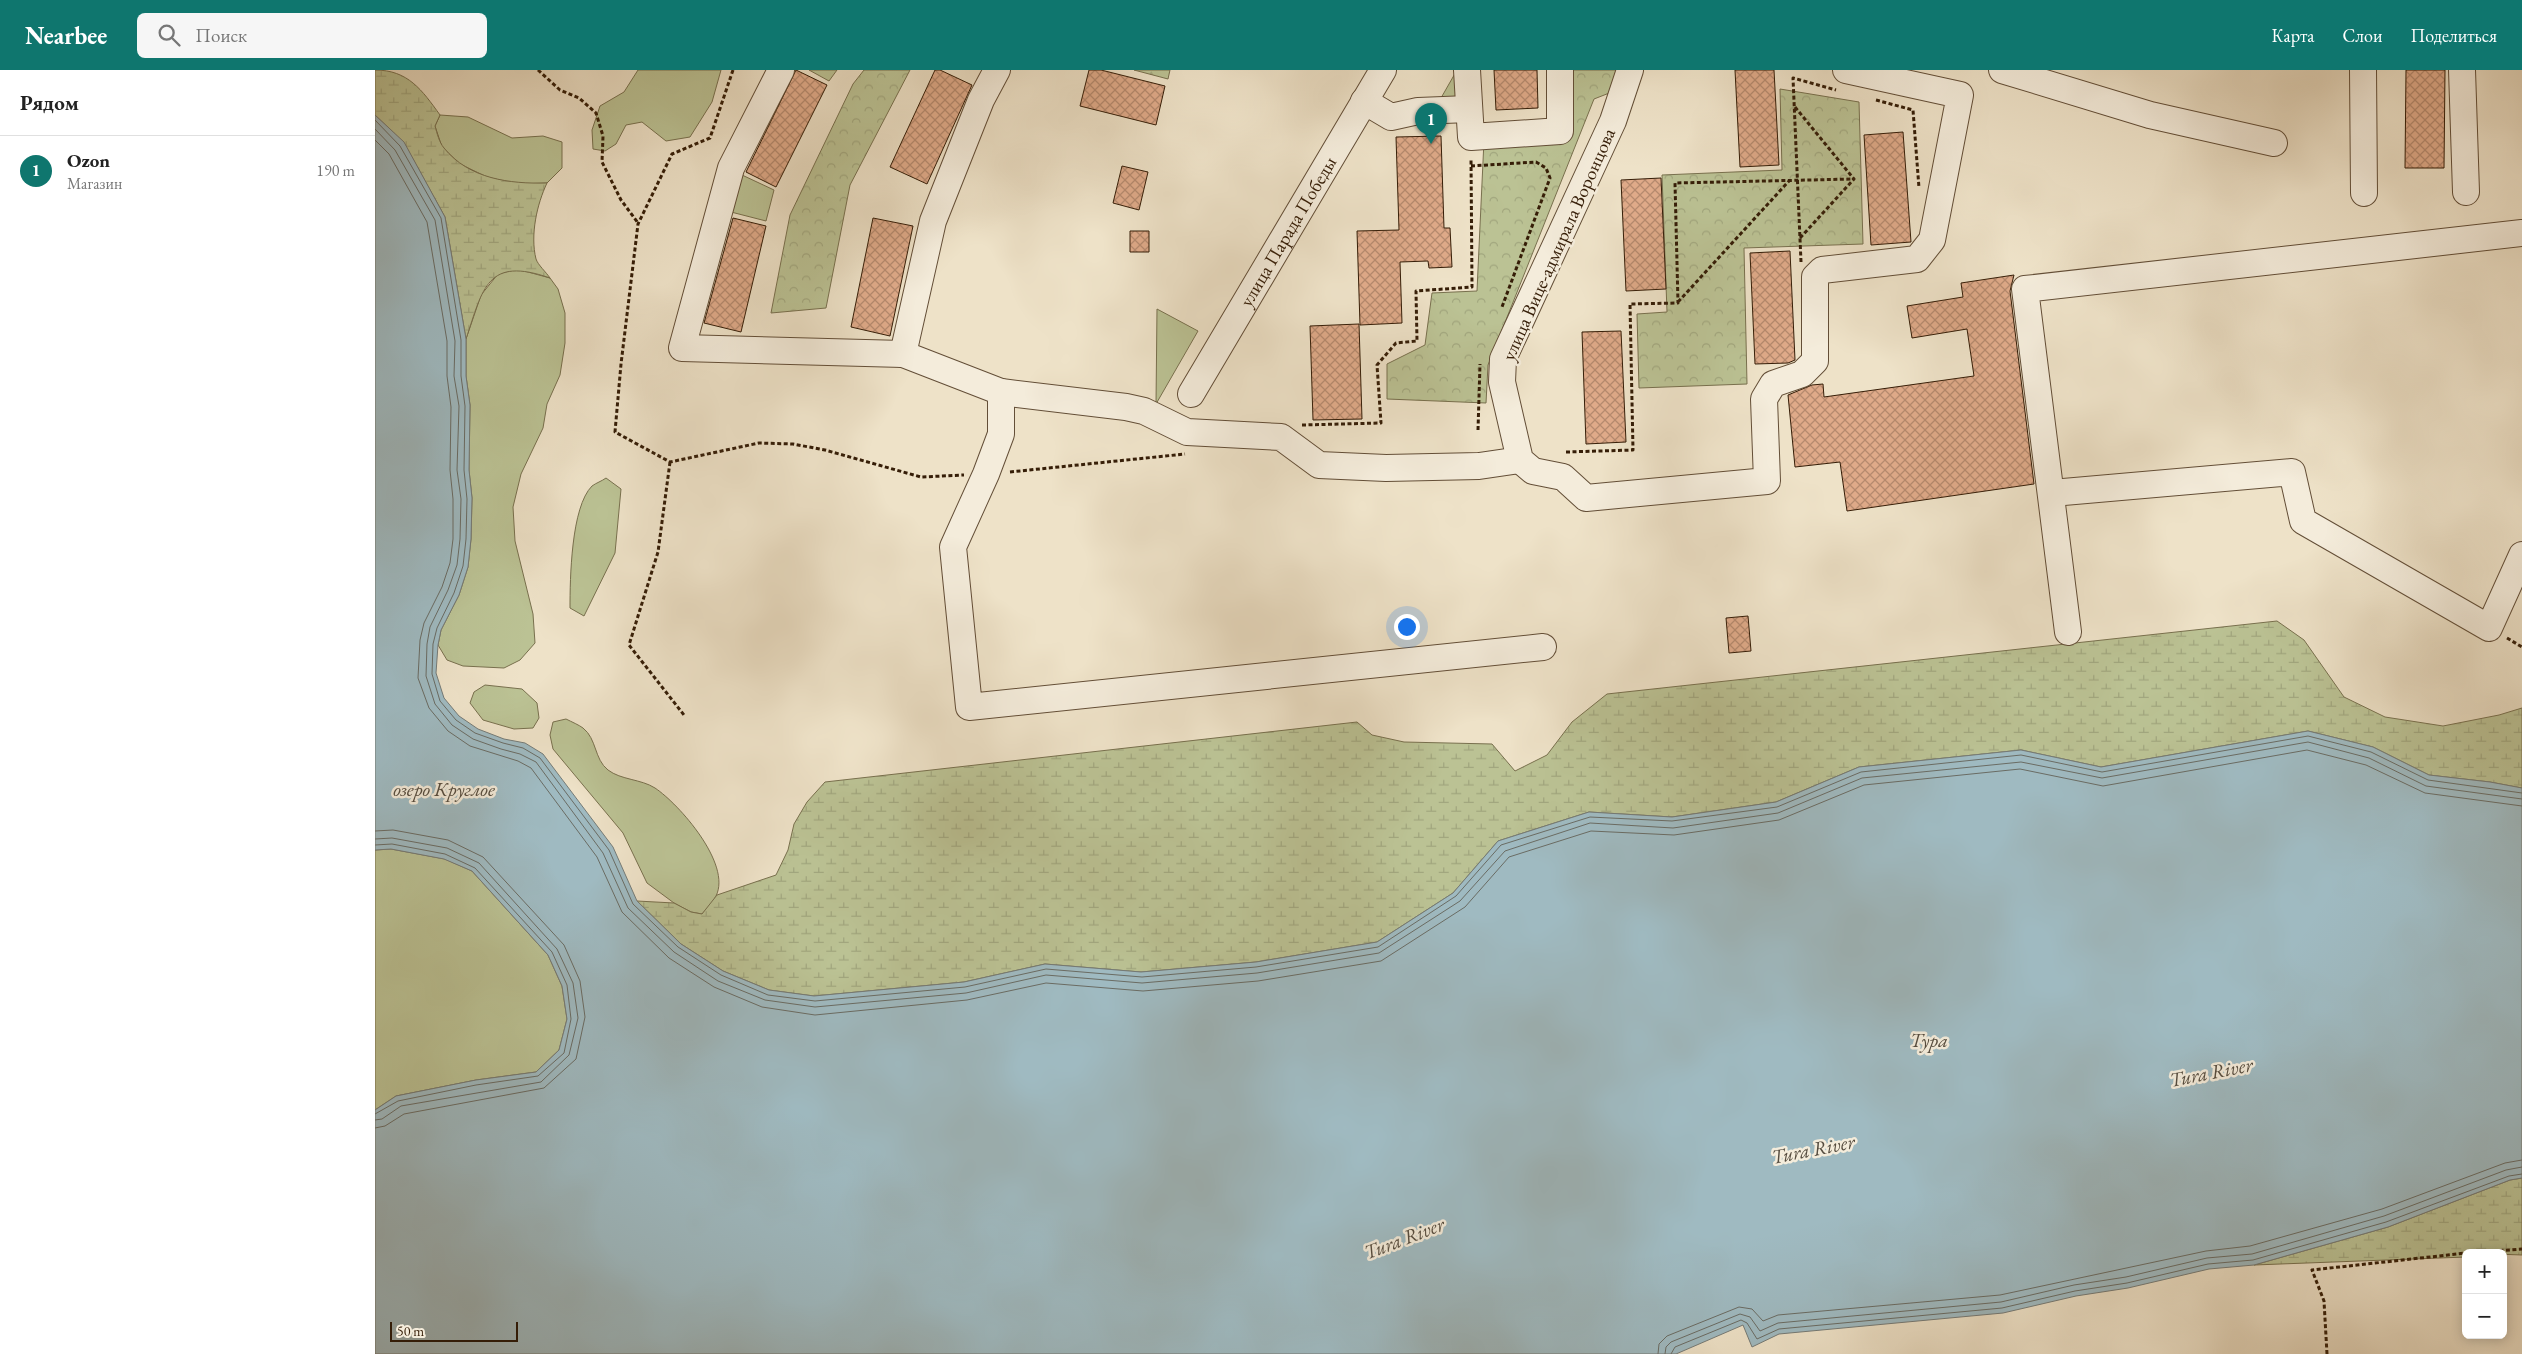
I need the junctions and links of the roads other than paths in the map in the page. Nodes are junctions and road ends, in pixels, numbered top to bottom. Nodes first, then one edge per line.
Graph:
1 (781, 70) edge
2 (997, 70) edge
3 (1383, 70) edge
4 (1467, 70) edge
5 (1560, 70) edge
6 (1630, 70) edge
7 (2002, 70) edge
8 (2363, 70) edge
9 (2461, 70) edge
10 (1842, 80) edge
11 (1364, 101) junction
12 (1469, 109) junction
13 (2273, 143) dead end
14 (2466, 192) dead end
15 (2364, 193) dead end
16 (2522, 233) edge
17 (903, 354) junction
18 (1001, 392) junction
19 (1191, 394) dead end
20 (1520, 460) junction
21 (2052, 493) junction
22 (2522, 555) edge
23 (2068, 632) dead end
24 (1543, 647) dead end

1 - 17 street
2 - 17 street
3 - 11 street, улица Парада Победы
4 - 12 street
5 - 12 street
6 - 20 street, улица Вице-адмирала Воронцова
7 - 13 street
8 - 15 street
9 - 14 street
10 - 20 street
11 - 12 street
11 - 19 street, улица Парада Победы
16 - 21 street
17 - 18 street
18 - 20 street
18 - 24 street
21 - 22 street
21 - 23 street

